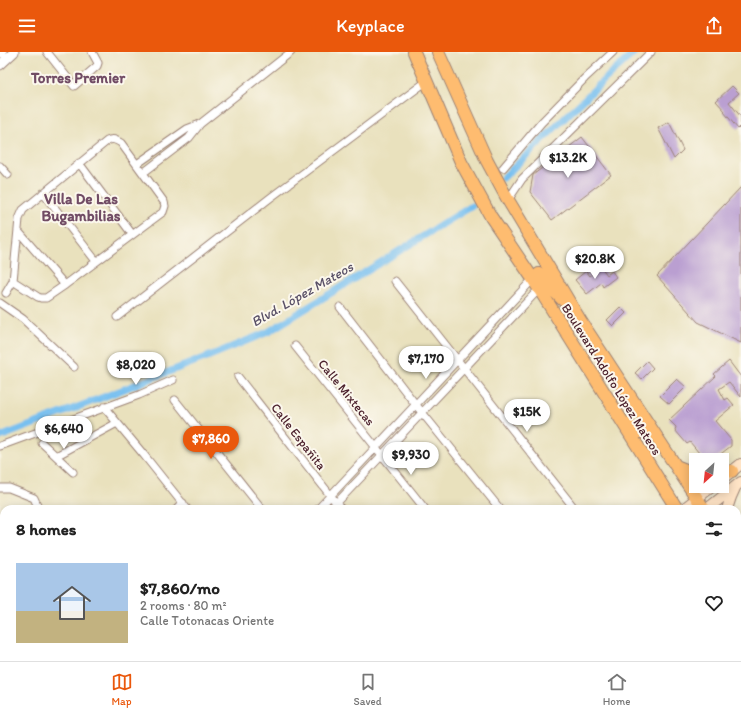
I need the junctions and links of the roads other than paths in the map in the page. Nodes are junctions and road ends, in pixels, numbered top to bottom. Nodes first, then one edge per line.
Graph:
1 (14, 52) edge
2 (47, 52) edge
3 (92, 52) edge
4 (291, 52) edge
5 (414, 52) edge
6 (438, 52) edge
7 (613, 52) edge
8 (652, 52) edge
9 (0, 65) edge
10 (427, 81) junction
11 (200, 124) junction
12 (79, 163) junction
13 (136, 164) junction
14 (0, 166) edge
15 (502, 168) dead end
16 (143, 173) junction
17 (8, 175) dead end
18 (43, 193) junction
19 (508, 200) junction
20 (18, 231) junction
21 (132, 234) junction
22 (96, 261) junction
23 (543, 278) junction
24 (13, 281) junction
25 (395, 281) dead end
26 (65, 285) junction
27 (6, 293) dead end
28 (0, 303) edge
29 (340, 306) dead end
30 (117, 317) dead end
31 (295, 346) dead end
32 (457, 360) junction
33 (74, 367) dead end
34 (464, 369) junction
35 (238, 377) dead end
36 (173, 380) dead end
37 (175, 400) dead end
38 (416, 405) junction
39 (104, 407) junction
40 (423, 413) junction
41 (621, 420) junction
42 (116, 423) junction
43 (652, 430) junction
44 (42, 443) dead end
45 (0, 446) edge
46 (376, 446) junction
47 (382, 455) junction
48 (56, 456) junction
49 (676, 466) junction
50 (689, 471) edge
51 (73, 472) dead end
52 (738, 484) edge
53 (0, 488) edge
54 (668, 493) junction
55 (704, 493) edge
56 (330, 496) junction
57 (697, 498) junction
58 (37, 505) edge
59 (184, 505) edge
60 (259, 505) edge
61 (322, 505) edge
62 (338, 505) edge
63 (340, 505) edge
64 (422, 505) edge
65 (497, 505) edge
66 (573, 505) edge
67 (667, 505) edge
68 (675, 505) edge
69 (688, 505) edge
70 (701, 505) edge
71 (712, 505) edge
72 (728, 505) edge

1 - 9 street
2 - 3 street
4 - 11 street
5 - 10 main road, Boulevard Adolfo López Mateos
6 - 19 main road, Boulevard Adolfo López Mateos
7 - 15 street
8 - 19 street
10 - 23 main road, Boulevard Adolfo López Mateos
10 - 30 street
11 - 13 street
11 - 16 street
12 - 13 street
12 - 18 street
12 - 21 street
13 - 16 street
14 - 17 street
16 - 21 street
18 - 20 street
18 - 22 street
19 - 23 main road, Boulevard Adolfo López Mateos
20 - 24 street
20 - 26 street
21 - 22 street
22 - 26 street
23 - 32 street
23 - 34 street
23 - 41 main road, Boulevard Adolfo López Mateos
23 - 43 main road, Boulevard Adolfo López Mateos
24 - 26 street
24 - 27 street
25 - 32 street
28 - 33 street
29 - 38 street
31 - 46 street, Calle Mixtecas
32 - 34 street
32 - 38 street
34 - 40 street
34 - 66 street
35 - 56 street, Calle Españita
36 - 39 street
37 - 60 street
38 - 40 street
38 - 46 street
39 - 42 street
39 - 45 street
40 - 47 street
40 - 65 street
41 - 43 main road
41 - 54 main road, Boulevard Adolfo López Mateos
42 - 48 street
42 - 59 street
43 - 49 main road, Boulevard Adolfo López Mateos
44 - 48 street
46 - 47 street, Calle Mixtecas
46 - 56 street
47 - 63 street
47 - 64 street, Calle Mixtecas
48 - 51 street
49 - 50 main road
49 - 57 main road, Boulevard Adolfo López Mateos
52 - 71 main road
52 - 72 main road
53 - 58 street
54 - 67 main road
54 - 68 main road, Boulevard Adolfo López Mateos
55 - 57 main road
56 - 61 street
56 - 62 street, Calle Españita
57 - 69 main road
57 - 70 main road, Boulevard Adolfo López Mateos

